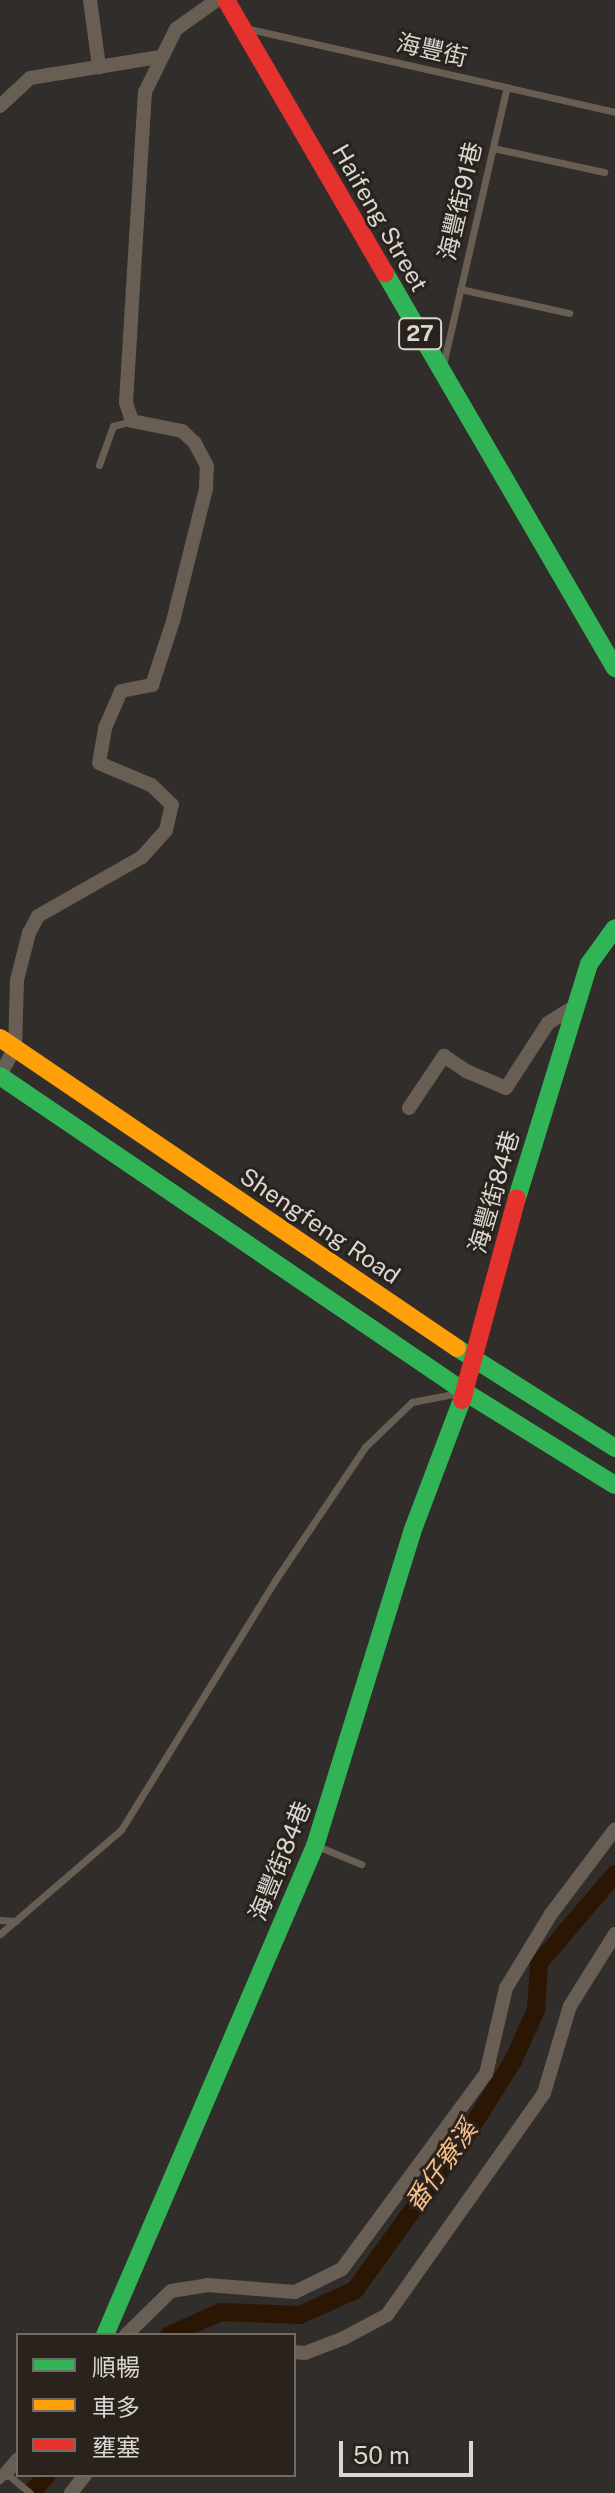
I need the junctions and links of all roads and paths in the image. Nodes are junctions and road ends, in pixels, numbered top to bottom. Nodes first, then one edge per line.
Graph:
1 (90, 0) edge
2 (217, 0) edge
3 (226, 0) edge
4 (240, 26) junction
5 (160, 57) junction
6 (99, 67) junction
7 (507, 87) junction
8 (0, 106) edge
9 (615, 112) edge
10 (493, 148) junction
11 (604, 172) dead end
12 (460, 289) junction
13 (569, 313) dead end
14 (441, 371) junction
15 (132, 421) junction
16 (99, 465) dead end
17 (615, 668) edge
18 (615, 928) edge
19 (574, 1007) junction
20 (8, 1043) edge
21 (0, 1076) edge
22 (409, 1108) dead end
23 (472, 1358) junction
24 (465, 1392) junction
25 (615, 1448) edge
26 (615, 1485) edge
27 (615, 1829) edge
28 (315, 1846) junction
29 (361, 1864) dead end
30 (0, 1920) edge
31 (16, 1921) junction
32 (0, 1934) edge
33 (615, 1934) edge
34 (106, 2333) edge
35 (128, 2333) edge
36 (296, 2352) edge
37 (16, 2461) edge
38 (3, 2477) edge
39 (83, 2477) edge
40 (30, 2493) edge
41 (71, 2493) edge

1 - 6 street
2 - 5 street
3 - 4 street, Haifeng Street / 27
4 - 7 lane, 海豐街
4 - 14 street, Haifeng Street / 27
5 - 6 street
5 - 15 street
6 - 8 street
7 - 9 lane, 海豐街
7 - 10 lane, 海豐街91巷
10 - 11 lane
10 - 12 lane, 海豐街91巷
12 - 13 lane
12 - 14 lane, 海豐街91巷
14 - 17 street, Haifeng Street / 27
15 - 16 lane
15 - 20 street
18 - 19 street, 海豐街84巷
19 - 22 street
19 - 23 street, 海豐街84巷
20 - 21 street
20 - 23 street, Shengfeng Road
21 - 24 street
23 - 24 street, 海豐街84巷
23 - 25 street, Shengfeng Road
24 - 26 street
24 - 28 street, 海豐街84巷
24 - 31 lane
27 - 35 street
28 - 29 lane
28 - 34 street, 海豐街84巷
30 - 31 lane
31 - 32 lane
33 - 36 street
37 - 38 street
38 - 40 lane
39 - 41 street

